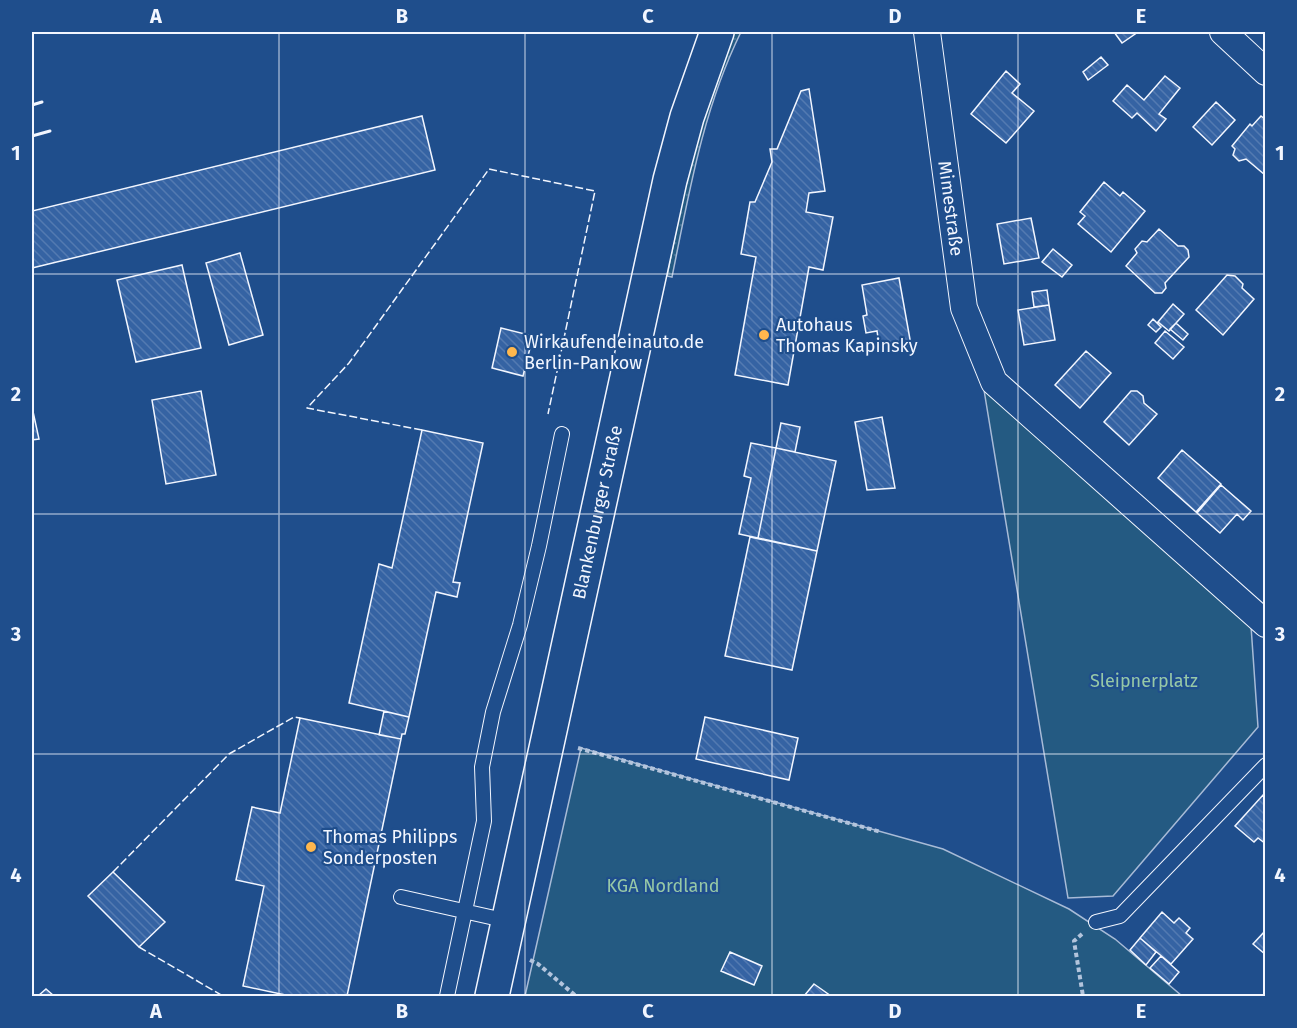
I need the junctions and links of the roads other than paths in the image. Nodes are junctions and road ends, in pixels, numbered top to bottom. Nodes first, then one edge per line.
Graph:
1 (717, 32) edge
2 (927, 32) edge
3 (1223, 32) edge
4 (1266, 72) edge
5 (562, 434) dead end
6 (1266, 624) edge
7 (1266, 765) edge
8 (401, 897) dead end
9 (466, 912) junction
10 (1096, 922) road end
11 (506, 934) junction
12 (447, 996) edge
13 (492, 996) edge

1 - 11 main road, Blankenburger Straße
2 - 6 street, Mimestraße
3 - 4 street
5 - 9 lane
7 - 10 lane
8 - 9 lane
9 - 11 lane
9 - 12 lane
11 - 13 main road, Blankenburger Straße

